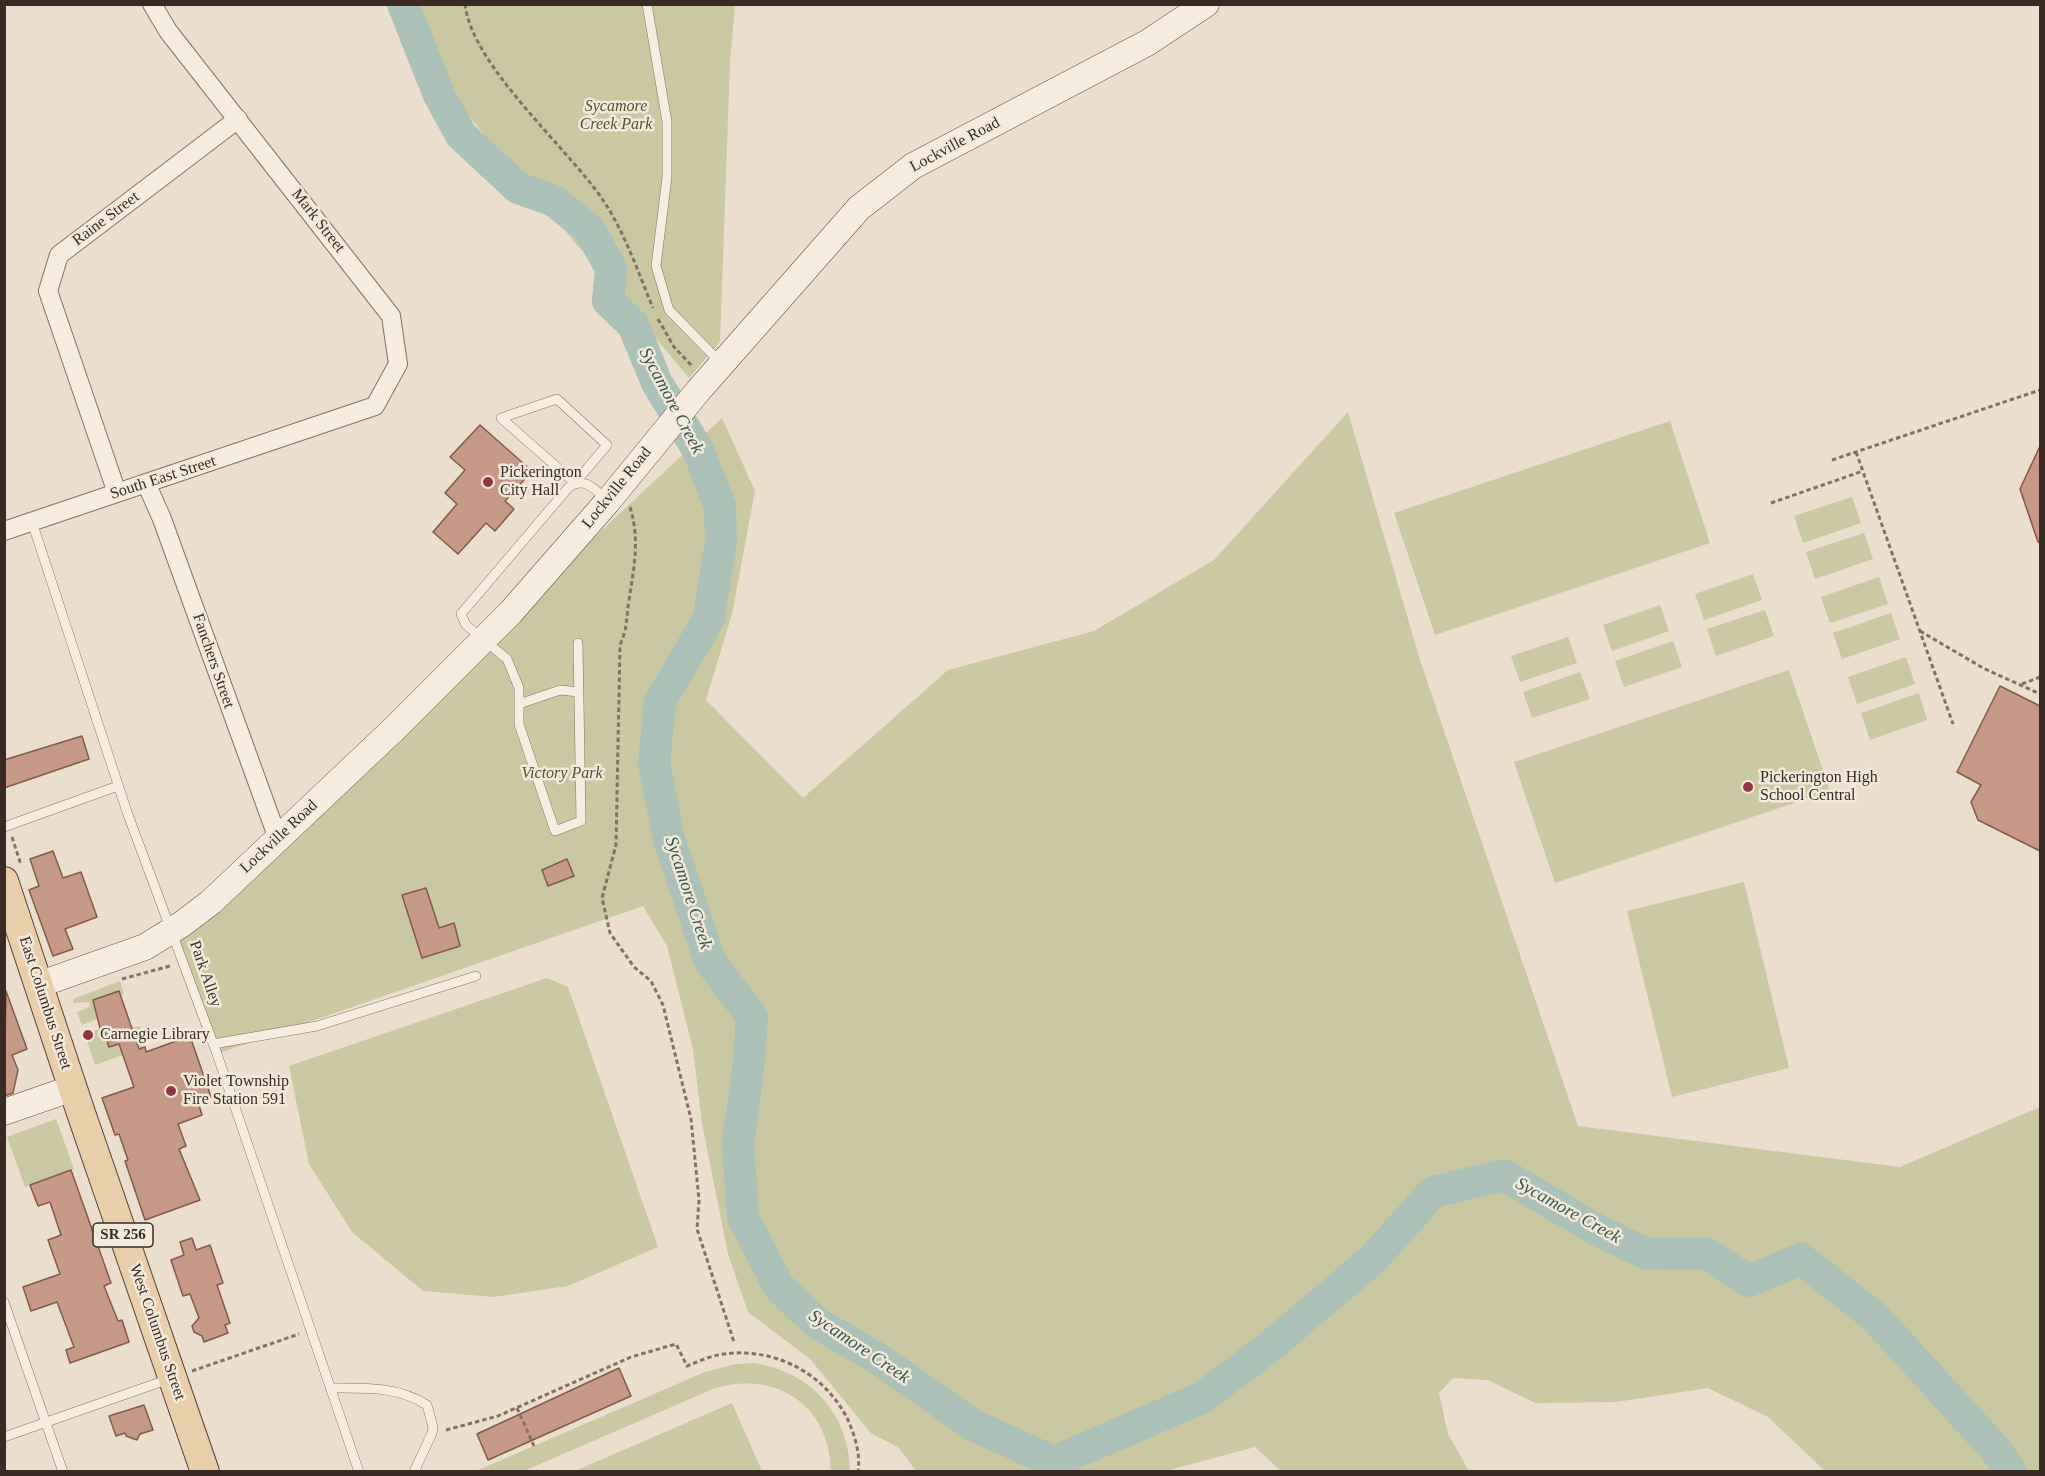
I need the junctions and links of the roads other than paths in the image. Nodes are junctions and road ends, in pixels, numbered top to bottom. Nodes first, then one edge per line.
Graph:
1 (152, 4) edge
2 (647, 4) edge
3 (1206, 4) edge
4 (238, 119) junction
5 (706, 376) junction
6 (321, 424) joint
7 (575, 483) junction
8 (147, 485) junction
9 (615, 493) junction
10 (117, 494) junction
11 (32, 522) junction
12 (4, 531) edge
13 (482, 641) junction
14 (578, 643) dead end
15 (579, 692) junction
16 (519, 704) junction
17 (118, 786) junction
18 (4, 827) edge
19 (278, 839) junction
20 (4, 881) edge
21 (173, 930) junction
22 (476, 976) dead end
23 (38, 985) junction
24 (213, 1044) junction
25 (74, 1089) junction
26 (4, 1112) edge
27 (4, 1302) edge
28 (173, 1378) junction
29 (330, 1388) junction
30 (46, 1422) junction
31 (4, 1437) edge
32 (63, 1472) edge
33 (205, 1472) edge
34 (359, 1472) edge
35 (414, 1472) edge

1 - 4 street, Mark Street
2 - 5 lane
3 - 5 main road, Lockville Road
4 - 6 street, Mark Street
4 - 10 street, Raine Street
5 - 9 main road, Lockville Road
6 - 8 street, South East Street
7 - 7 lane
7 - 9 lane
7 - 13 lane
8 - 10 street, South East Street
8 - 19 street, Fanchers Street
9 - 13 main road, Lockville Road
10 - 11 street, South East Street
11 - 12 street, South East Street
11 - 17 lane, Park Alley
13 - 16 lane
13 - 19 main road, Lockville Road
14 - 15 lane
15 - 16 lane
15 - 16 lane
17 - 18 lane
17 - 21 lane, Park Alley
19 - 21 main road, Lockville Road
20 - 23 main road, East Columbus Street / SR 256
21 - 23 main road, Lockville Road
21 - 24 lane, Park Alley
22 - 24 lane
23 - 25 main road, East Columbus Street / SR 256
24 - 29 lane, Park Alley
25 - 26 main road
25 - 28 main road, West Columbus Street / SR 256
27 - 30 lane
28 - 30 lane
28 - 33 main road, West Columbus Street / SR 256
29 - 34 lane, Park Alley
29 - 35 lane
30 - 31 lane
30 - 32 lane

